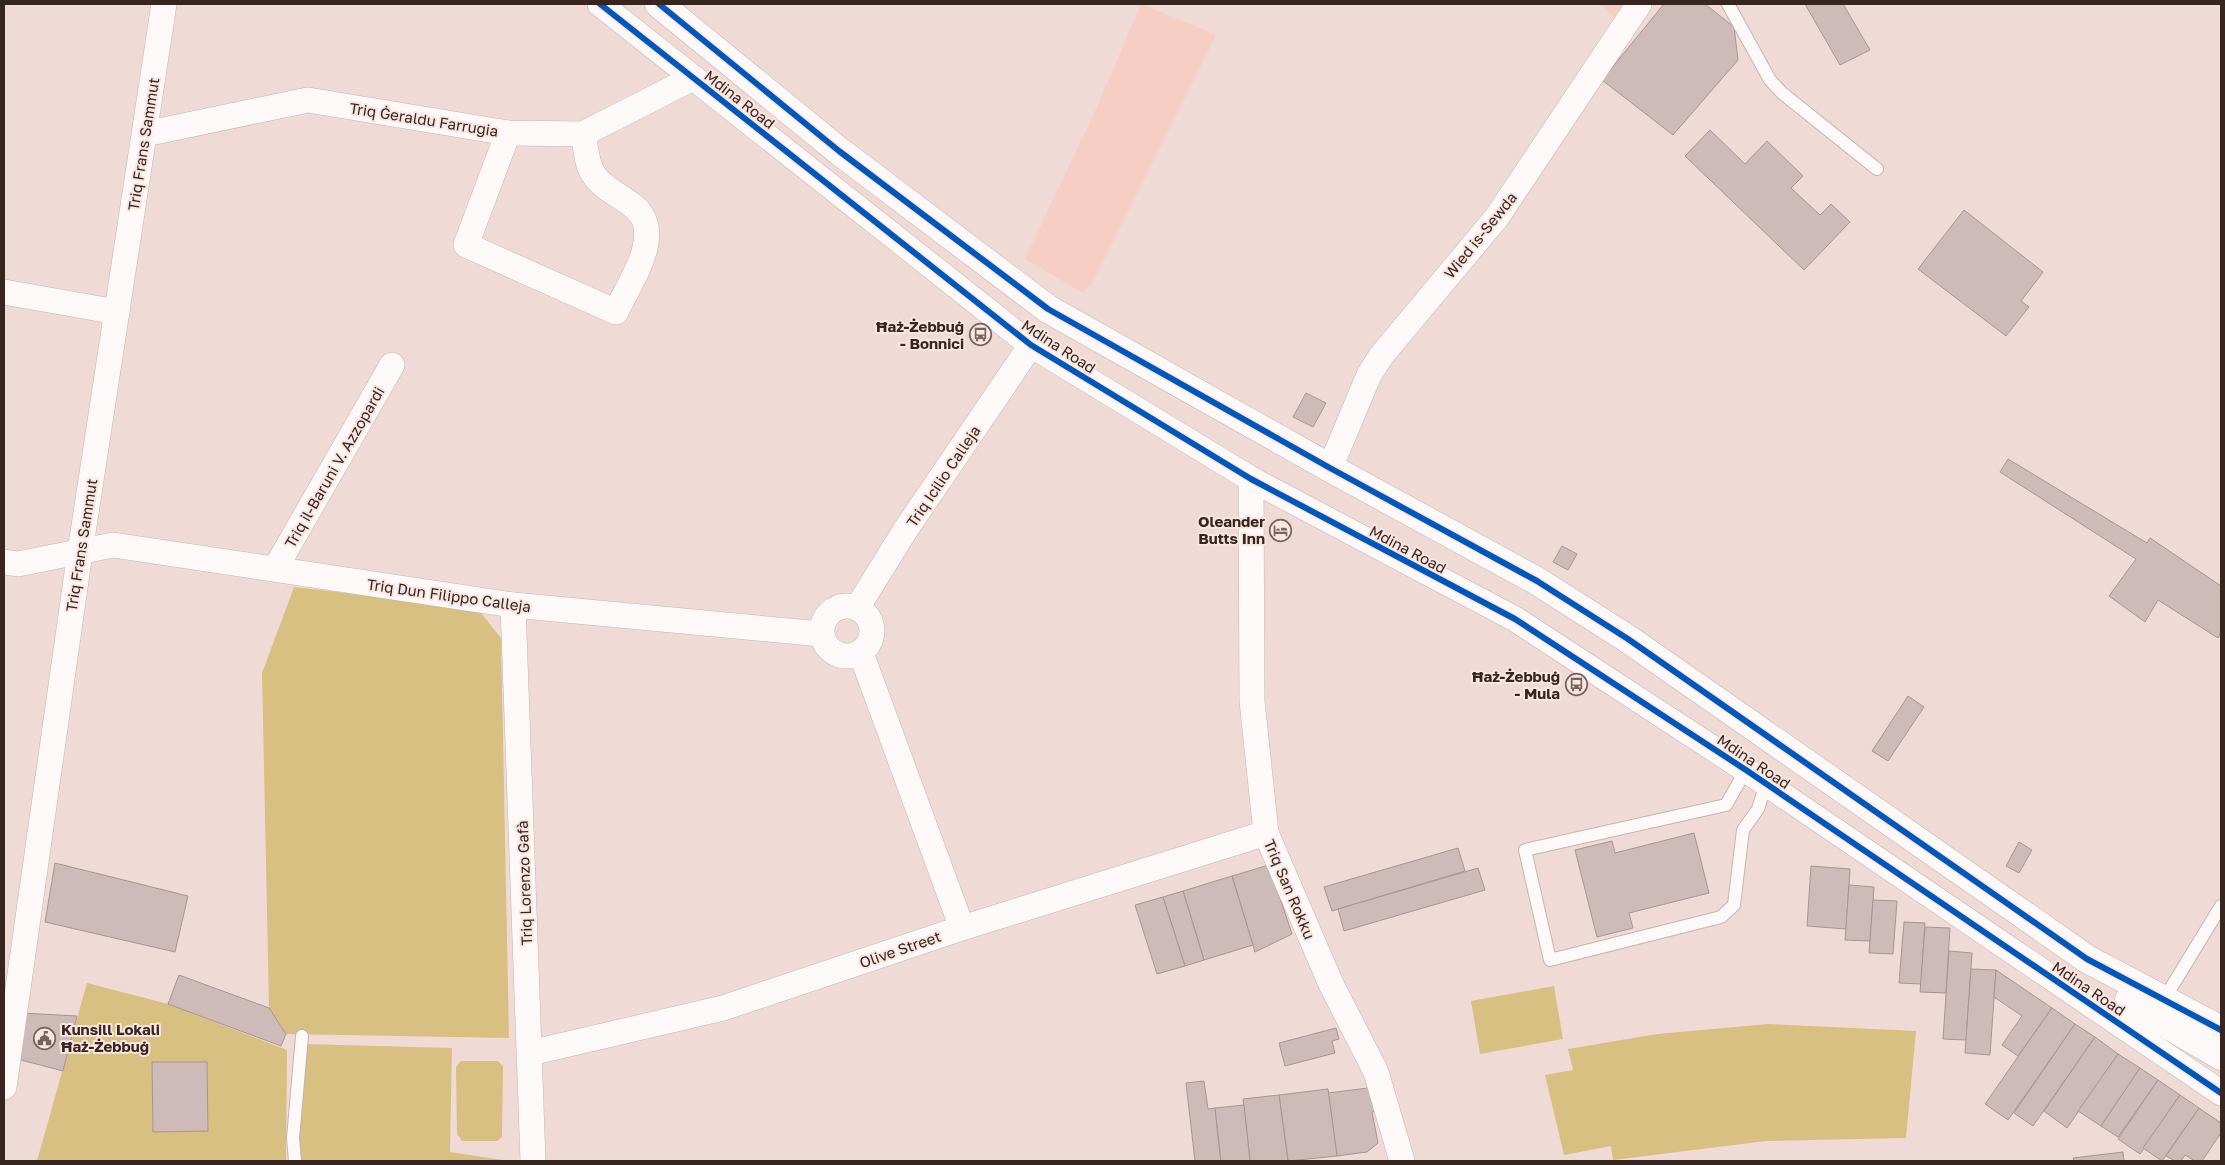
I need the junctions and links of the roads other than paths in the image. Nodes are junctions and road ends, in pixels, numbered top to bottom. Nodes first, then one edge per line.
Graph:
1 (164, 4) edge
2 (600, 4) edge
3 (659, 4) edge
4 (1638, 4) edge
5 (1728, 4) edge
6 (693, 78) junction
7 (508, 132) junction
8 (145, 134) junction
9 (583, 134) junction
10 (1877, 169) dead end
11 (4, 292) edge
12 (117, 312) junction
13 (1031, 346) junction
14 (392, 365) dead end
15 (1330, 468) junction
16 (1250, 480) junction
17 (80, 552) junction
18 (4, 562) edge
19 (276, 570) junction
20 (513, 605) junction
21 (856, 608) junction
22 (821, 634) junction
23 (860, 653) junction
24 (1756, 777) junction
25 (1266, 833) junction
26 (2221, 906) edge
27 (962, 928) junction
28 (2087, 959) junction
29 (2163, 1001) junction
30 (2221, 1030) edge
31 (302, 1036) dead end
32 (530, 1053) junction
33 (2221, 1056) edge
34 (4, 1087) edge
35 (2221, 1093) edge
36 (294, 1161) edge
37 (534, 1161) edge
38 (1402, 1161) edge

1 - 8 street, Triq Frans Sammut
2 - 6 street, Mdina Road
3 - 15 highway, Mdina Road
4 - 15 street, Wied is-Sewda
5 - 10 lane
6 - 9 street, Triq Ġeraldu Farrugia
6 - 13 street, Mdina Road
7 - 8 street, Triq Ġeraldu Farrugia
7 - 9 street, Triq Ġeraldu Farrugia
7 - 9 street
8 - 12 street, Triq Frans Sammut
11 - 12 street
12 - 17 street, Triq Frans Sammut
13 - 16 street, Mdina Road
13 - 21 street, Triq Icilio Calleja
14 - 19 street, Triq il-Baruni V. Azzopardi
15 - 28 highway, Mdina Road
16 - 24 street, Mdina Road
16 - 25 street, Triq San Rokku
17 - 18 street, Triq Dun Filippo Calleja
17 - 19 street, Triq Dun Filippo Calleja
17 - 34 street, Triq Frans Sammut
19 - 20 street, Triq Dun Filippo Calleja
20 - 22 street, Triq Dun Filippo Calleja
20 - 32 street, Triq Lorenzo Gafà
21 - 22 street
21 - 23 street
22 - 23 street
23 - 27 street
24 - 24 lane
24 - 35 street, Mdina Road
25 - 27 street, Olive Street
25 - 38 street, Triq San Rokku
26 - 29 lane
27 - 32 street, Olive Street
28 - 29 highway, Mdina Road
28 - 33 highway, Mdina Road
29 - 30 highway, Mdina Road
31 - 36 lane
32 - 37 street, Triq Lorenzo Gafà

